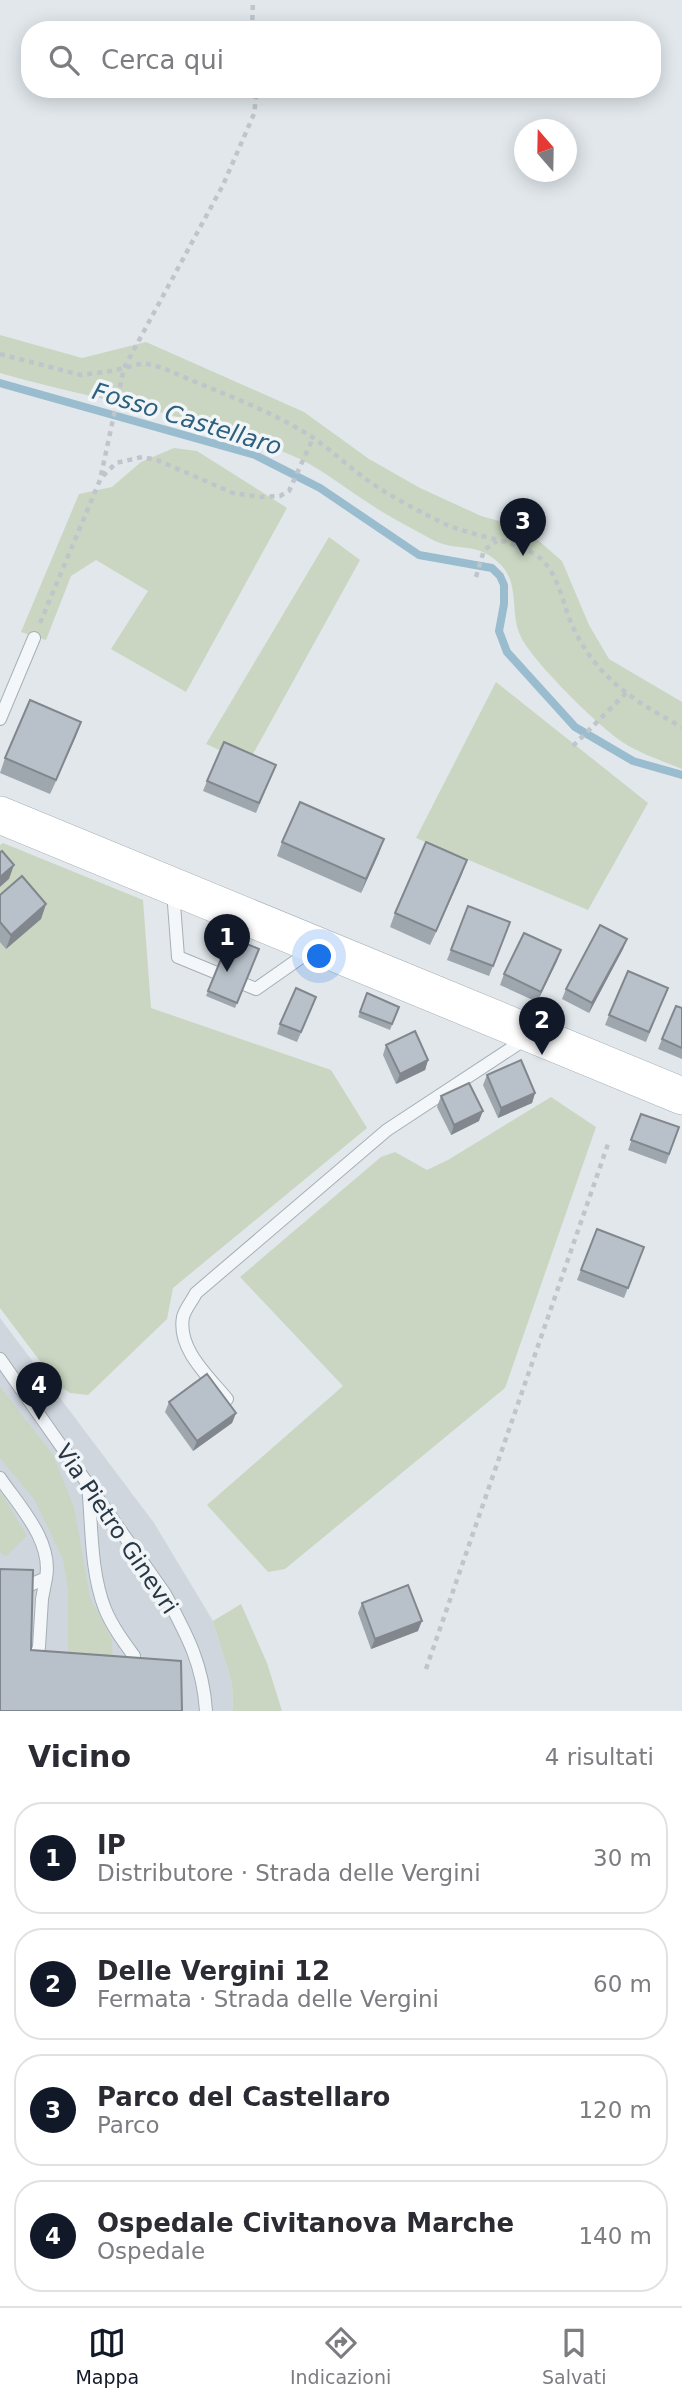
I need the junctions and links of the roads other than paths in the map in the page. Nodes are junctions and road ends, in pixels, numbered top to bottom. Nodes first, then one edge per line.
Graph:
1 (34, 638) road end
2 (0, 719) edge
3 (0, 815) edge
4 (173, 887) junction
5 (317, 946) junction
6 (533, 1035) junction
7 (682, 1096) edge
8 (0, 1359) edge
9 (227, 1399) edge
10 (0, 1478) edge
11 (88, 1484) junction
12 (46, 1578) junction
13 (0, 1584) edge
14 (134, 1656) edge
15 (23, 1657) edge
16 (206, 1711) edge

1 - 2 lane
3 - 4 main road
4 - 5 main road
4 - 5 lane
5 - 6 main road
6 - 7 main road
6 - 9 lane
8 - 11 lane, Via Pietro Ginevri
10 - 12 lane
11 - 14 lane
11 - 16 lane, Via Pietro Ginevri
12 - 13 lane
12 - 15 lane

